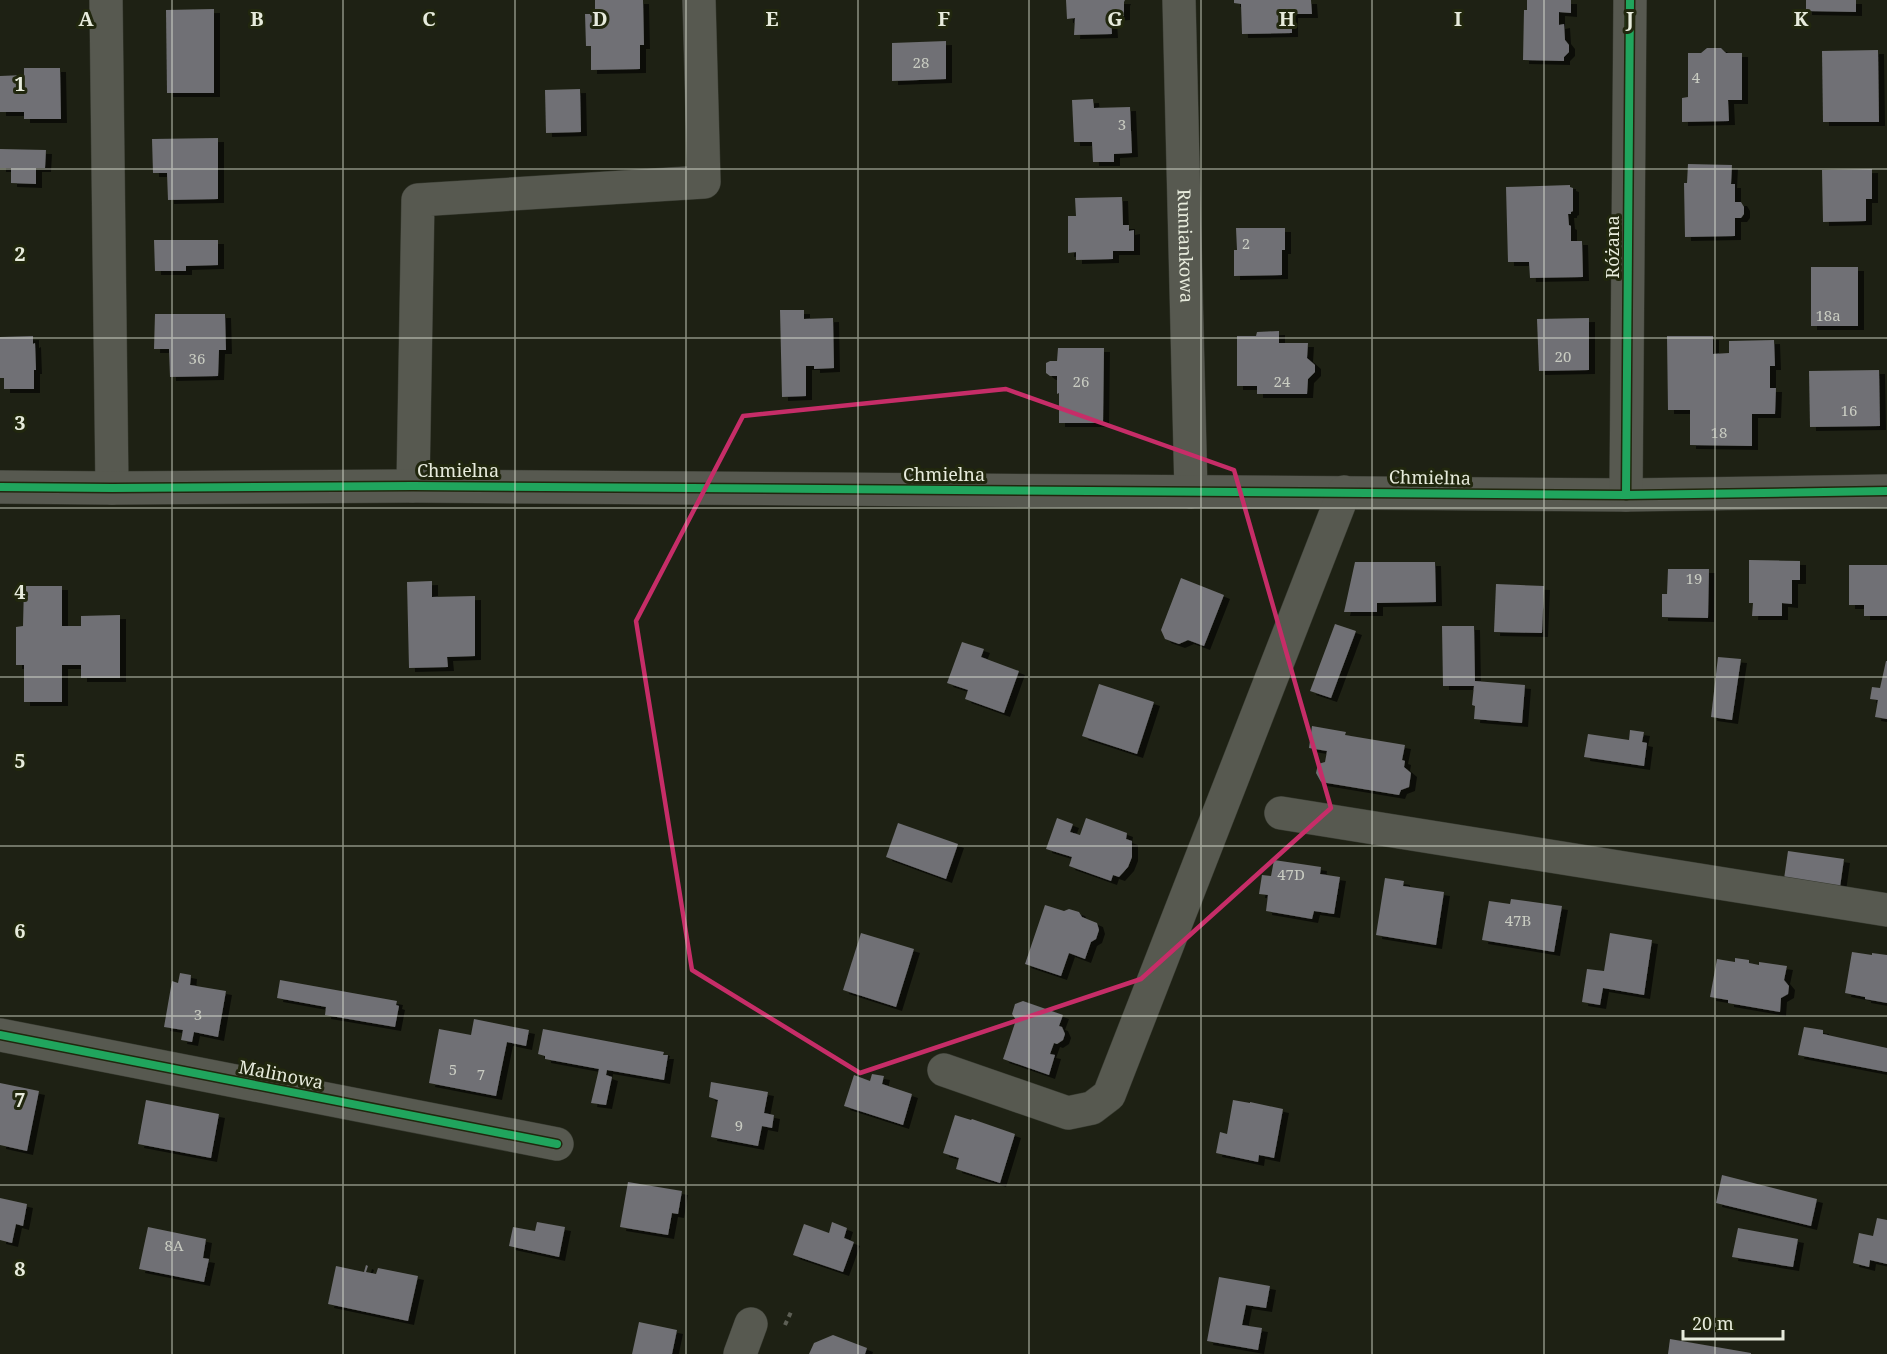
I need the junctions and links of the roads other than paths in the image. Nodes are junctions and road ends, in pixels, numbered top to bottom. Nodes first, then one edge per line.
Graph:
1 (106, 0) edge
2 (699, 0) edge
3 (1179, 0) edge
4 (1630, 0) edge
5 (413, 486) junction
6 (0, 487) edge
7 (112, 488) junction
8 (1887, 491) edge
9 (1191, 492) junction
10 (1344, 492) junction
11 (1626, 495) junction
12 (1281, 813) dead end
13 (1887, 910) edge
14 (0, 1035) edge
15 (944, 1070) dead end
16 (557, 1144) dead end
17 (751, 1324) dead end
18 (740, 1354) edge

1 - 7 street
2 - 5 street
3 - 9 street, Rumiankowa
4 - 11 street, Różana
5 - 7 street, Chmielna
5 - 9 street, Chmielna
6 - 7 street, Chmielna
8 - 11 street, Chmielna
9 - 10 street, Chmielna
10 - 11 street, Chmielna
10 - 15 street
12 - 13 street
14 - 16 street, Malinowa
17 - 18 street

